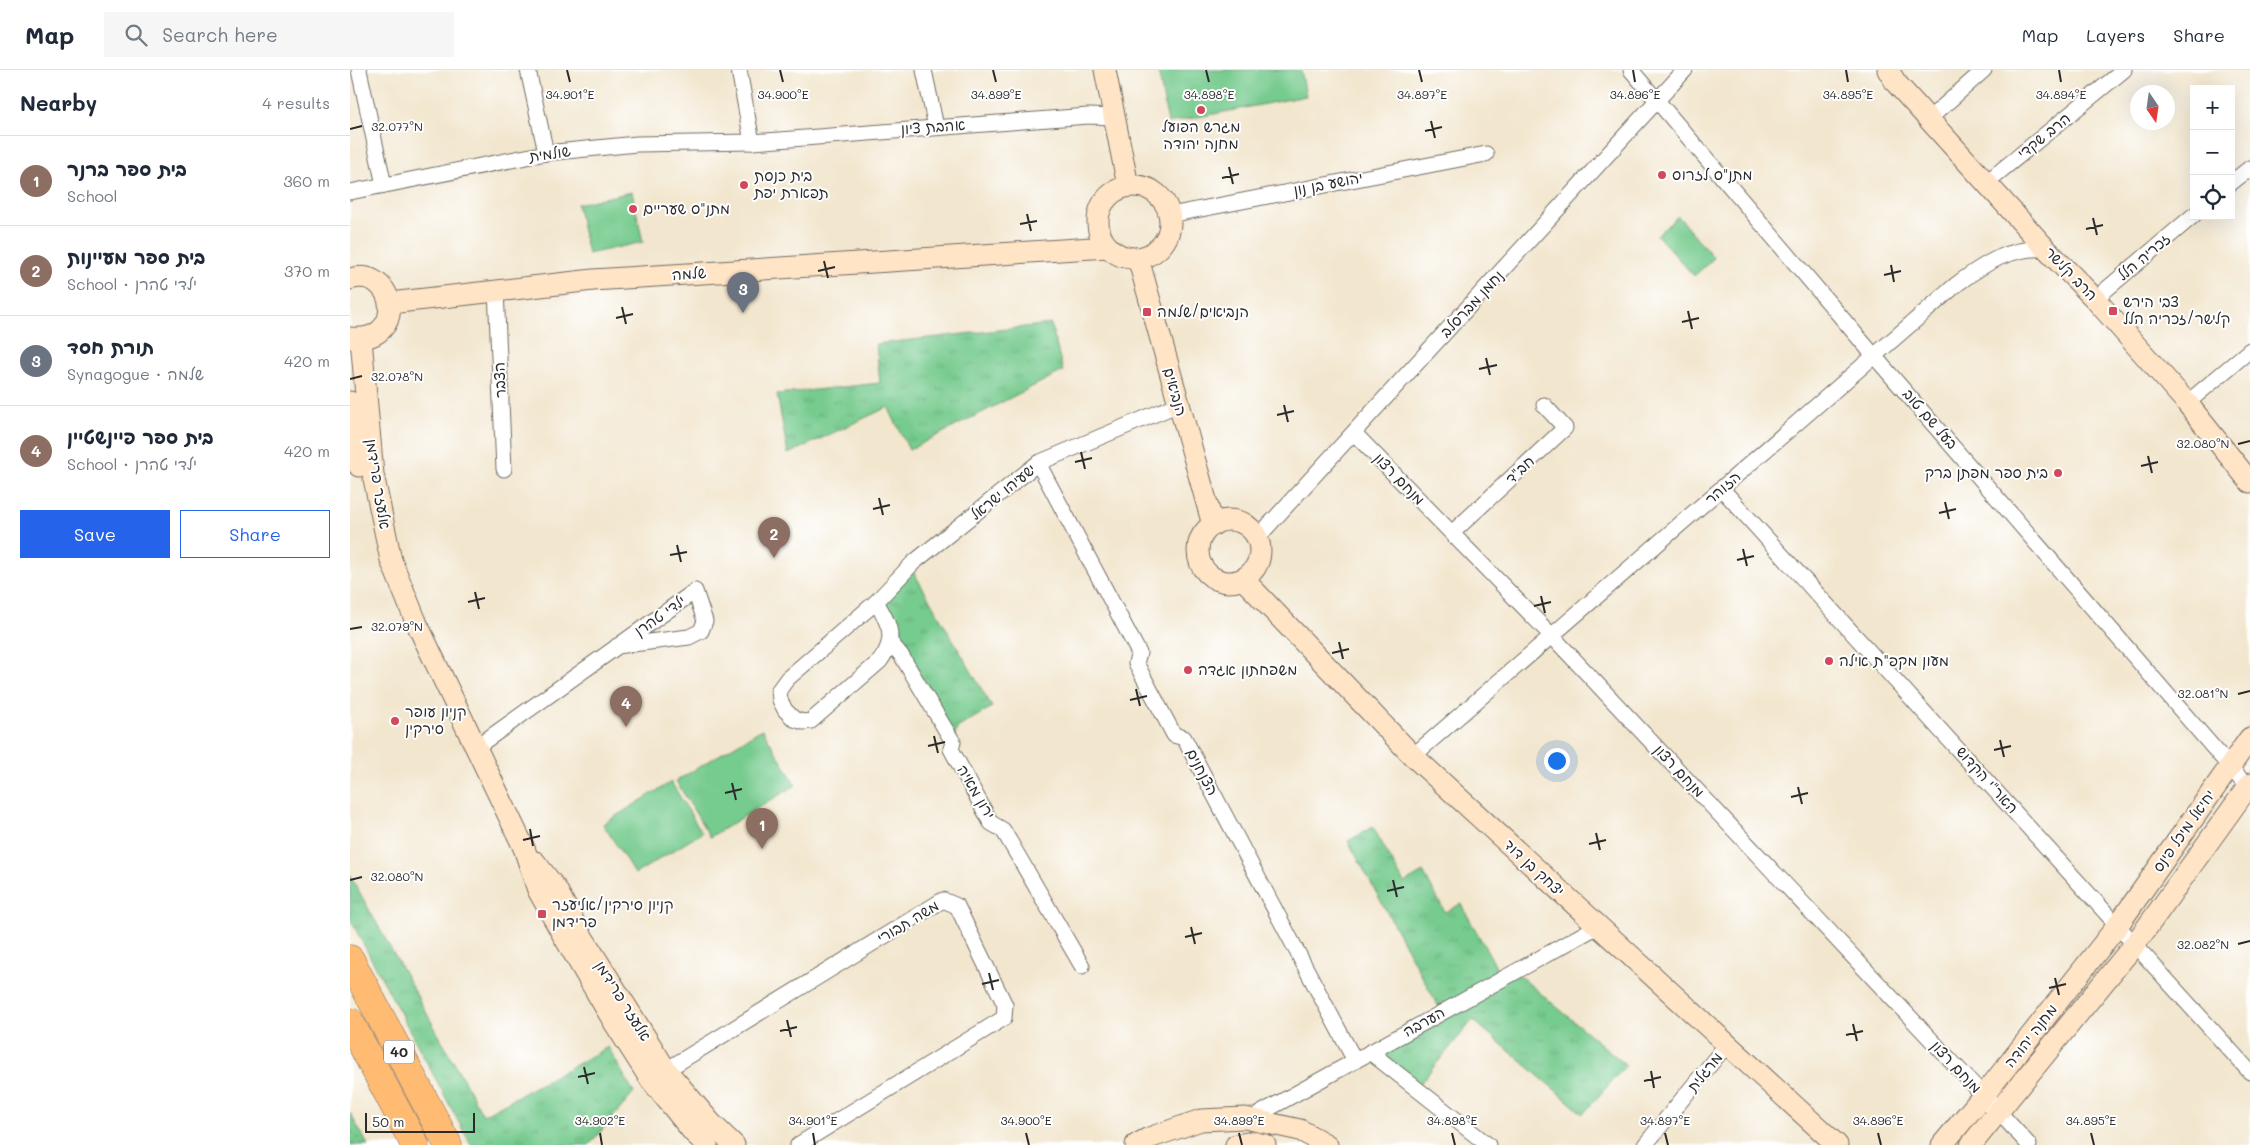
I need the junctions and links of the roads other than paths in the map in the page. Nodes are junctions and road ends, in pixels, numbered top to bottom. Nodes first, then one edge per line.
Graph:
1 (359, 70) edge
2 (528, 70) edge
3 (739, 70) edge
4 (924, 70) edge
5 (1105, 70) edge
6 (1630, 70) edge
7 (1685, 70) edge
8 (1888, 70) edge
9 (1984, 70) edge
10 (2124, 70) edge
11 (1658, 102) junction
12 (1114, 117) junction
13 (1930, 118) junction
14 (936, 127) junction
15 (752, 142) junction
16 (546, 153) junction
17 (1486, 154) dead end
18 (2250, 168) edge
19 (2235, 181) edge
20 (1987, 182) junction
21 (384, 185) junction
22 (1128, 186) junction
23 (350, 192) edge
24 (1170, 215) junction
25 (2190, 218) edge
26 (1108, 247) junction
27 (2046, 249) junction
28 (1138, 258) junction
29 (350, 279) edge
30 (496, 290) junction
31 (2095, 299) junction
32 (390, 303) junction
33 (355, 339) edge
34 (2250, 350) edge
35 (1875, 357) junction
36 (350, 402) edge
37 (2187, 403) junction
38 (1179, 404) junction
39 (1544, 405) dead end
40 (1354, 433) junction
41 (1038, 463) junction
42 (504, 469) dead end
43 (2250, 482) edge
44 (1722, 488) junction
45 (1213, 525) junction
46 (1452, 533) junction
47 (1257, 538) junction
48 (1243, 579) junction
49 (876, 602) junction
50 (414, 617) junction
51 (1552, 636) junction
52 (891, 643) junction
53 (617, 646) junction
54 (2250, 738) edge
55 (475, 748) junction
56 (1413, 756) junction
57 (2230, 766) junction
58 (2249, 787) edge
59 (2118, 925) junction
60 (1598, 926) junction
61 (2135, 944) junction
62 (350, 959) edge
63 (1082, 966) dead end
64 (350, 1022) edge
65 (1727, 1044) junction
66 (1370, 1052) junction
67 (1355, 1061) junction
68 (2250, 1072) edge
69 (658, 1075) junction
70 (1977, 1103) junction
71 (2002, 1106) junction
72 (1250, 1118) junction
73 (415, 1145) edge
74 (448, 1145) edge
75 (707, 1145) edge
76 (734, 1145) edge
77 (798, 1145) edge
78 (1136, 1145) edge
79 (1236, 1145) edge
80 (1265, 1145) edge
81 (1326, 1145) edge
82 (1488, 1145) edge
83 (1645, 1145) edge
84 (1837, 1145) edge
85 (1942, 1145) edge
86 (1970, 1145) edge
87 (2029, 1145) edge

1 - 21 street
2 - 16 street
3 - 15 street
4 - 14 street
5 - 12 street
6 - 11 street, בעל שם טוב
7 - 11 street, נחמן מברסלב
8 - 13 street, הרב קלישר
9 - 13 street
10 - 20 street, הרב שקדי
11 - 35 street, בעל שם טוב
11 - 40 street, נחמן מברסלב
12 - 14 street, אהבת ציון
12 - 22 street
13 - 20 street, הרב קלישר
14 - 15 street, אהבת ציון
15 - 16 street, שולמית
16 - 21 street, שולמית
17 - 24 street, יהושע בן נון
18 - 19 street
20 - 27 street, הרב קלישר
21 - 23 street, שולמית
22 - 24 street
22 - 26 street
24 - 28 street
25 - 31 street, זכריה הלל
26 - 28 street
26 - 30 street, שלמה
27 - 31 street, הרב קלישר
27 - 35 street, הזוהר
28 - 38 street, הנביאים
29 - 32 street
30 - 32 street, שלמה
30 - 42 street, הצבר
31 - 37 street, הרב קלישר
32 - 33 street
33 - 50 street, אלעזר פרידמן
34 - 37 street
35 - 44 street, הזוהר
35 - 57 street, בעל שם טוב
36 - 50 street, אלעזר פרידמן
37 - 43 street, הרב קלישר
38 - 41 street, ישעיהו ישראל
38 - 45 street, הנביאים
39 - 46 street, חב"ד
40 - 46 street, מנחם רצון
40 - 47 street, נחמן מברסלב
41 - 49 street, ישעיהו ישראל
41 - 67 street, הצנחנים
44 - 51 street, הזוהר
44 - 59 street, האר"י הקדוש
45 - 47 street
45 - 48 street
46 - 51 street, מנחם רצון
47 - 48 street
48 - 56 street, יצחק בן דוד
49 - 52 street
49 - 52 street, ישעיהו ישראל
50 - 55 street, אלעזר פרידמן
51 - 56 street, הזוהר
51 - 70 street, מנחם רצון
52 - 63 street, ירון מאיה
53 - 53 street, ילדי טהרן
53 - 55 street, ילדי טהרן
54 - 57 street, יחיאל מיכל פינס
55 - 69 street, אלעזר פרידמן
56 - 60 street, יצחק בן דוד
57 - 58 street, בעל שם טוב
57 - 59 street, יחיאל מיכל פינס
58 - 61 street, יחיאל מיכל פינס
59 - 61 street, האר"י הקדוש
59 - 70 street, מחנה יהודה
60 - 65 street, יצחק בן דוד
60 - 66 street, הערבה
61 - 68 street, האר"י הקדוש
61 - 71 street, מחנה יהודה
62 - 74 highway, 40
64 - 73 highway, 40
65 - 83 street, מרגלית
65 - 84 street, יצחק בן דוד
66 - 67 street, הערבה
66 - 82 street
67 - 72 street, הערבה
69 - 75 street, אלעזר פרידמן
69 - 76 street, אלעזר פרידמן
69 - 77 street, משה תבורי
70 - 71 street, מנחם רצון
70 - 85 street, מחנה יהודה
71 - 86 street, מחנה יהודה
71 - 87 street
72 - 78 street
72 - 81 street
79 - 80 street

